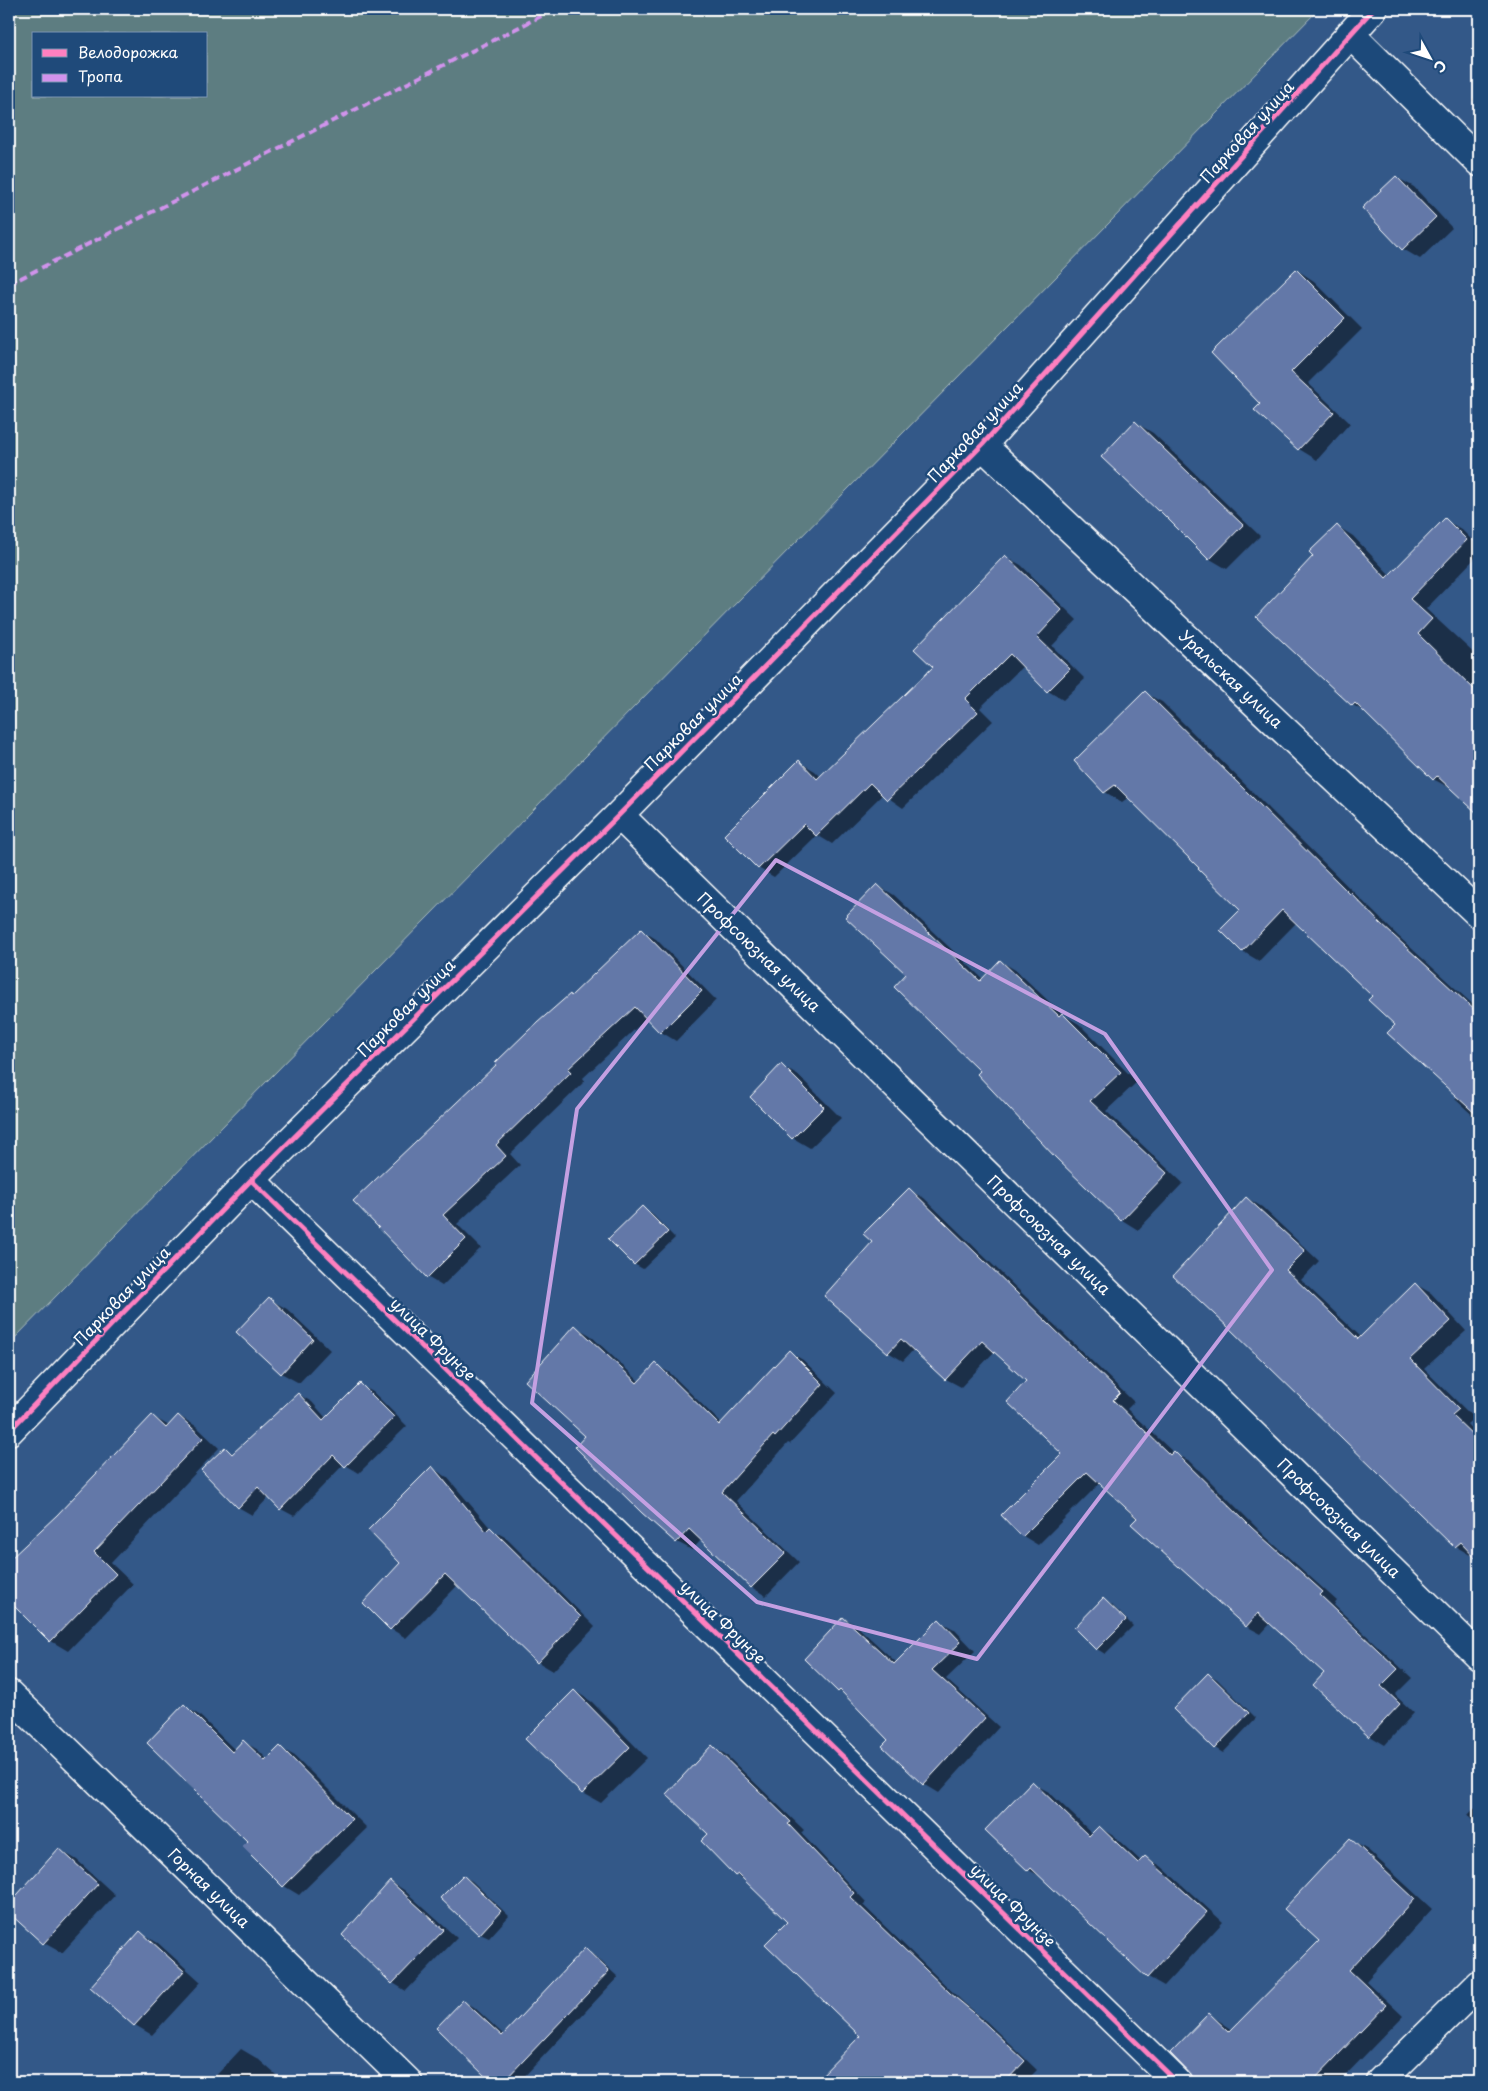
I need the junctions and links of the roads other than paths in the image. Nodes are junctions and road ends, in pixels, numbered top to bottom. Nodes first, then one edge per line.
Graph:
1 (1372, 9) edge
2 (1350, 34) junction
3 (1479, 162) edge
4 (982, 445) junction
5 (619, 815) junction
6 (1479, 914) edge
7 (251, 1180) junction
8 (9, 1431) edge
9 (1479, 1656) edge
10 (9, 1694) edge
11 (1479, 1984) edge
12 (408, 2082) edge
13 (1177, 2082) edge
14 (1380, 2082) edge

1 - 2 street, Парковая улица
2 - 3 street
2 - 4 street, Парковая улица
4 - 5 street, Парковая улица
4 - 6 street, Уральская улица
5 - 7 street, Парковая улица
5 - 9 street, Профсоюзная улица
7 - 8 street, Парковая улица
7 - 13 street, улица Фрунзе
10 - 12 street, Горная улица
11 - 14 street

